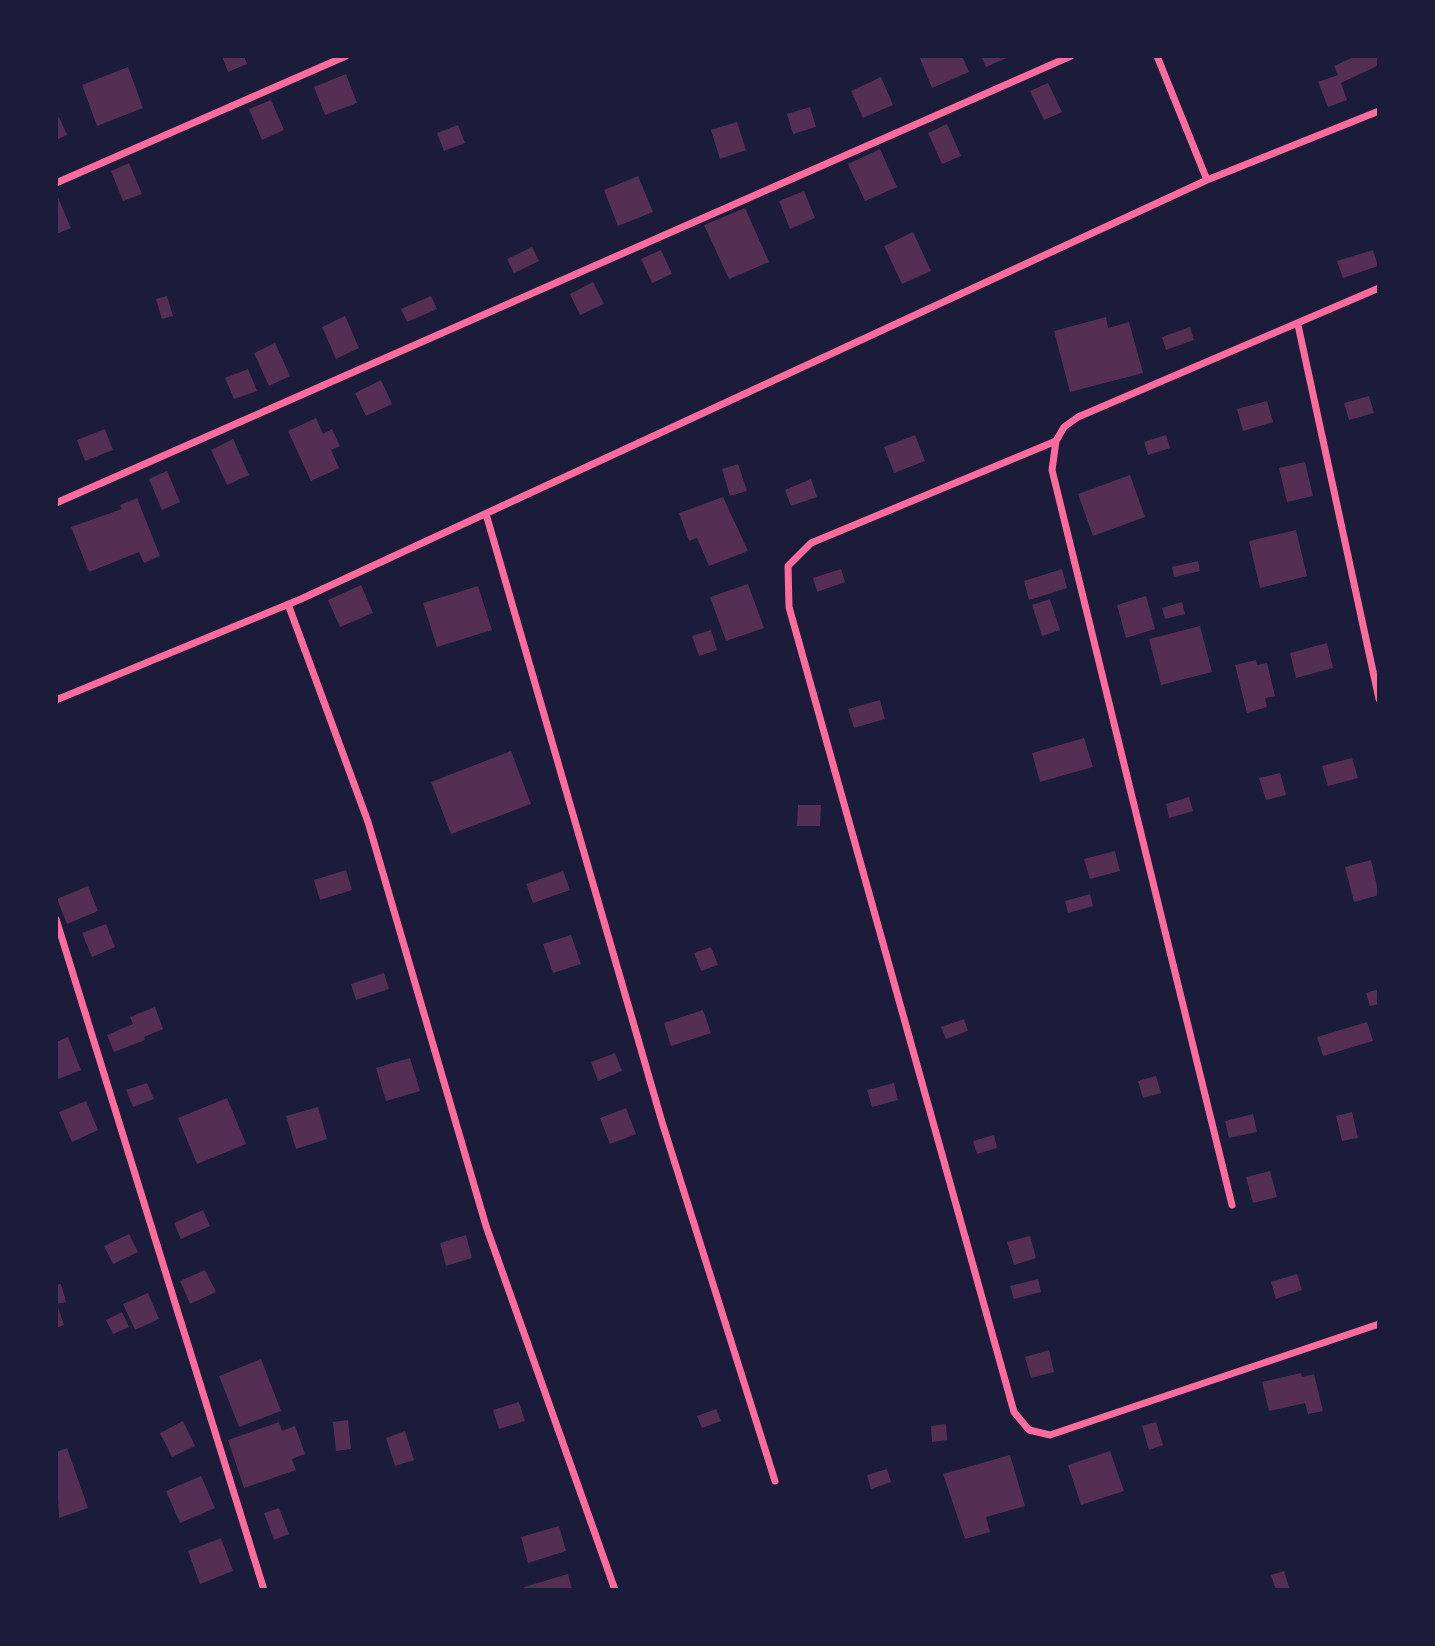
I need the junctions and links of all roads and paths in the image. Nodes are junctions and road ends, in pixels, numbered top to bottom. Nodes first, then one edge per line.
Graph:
1 (346, 56) edge
2 (1071, 56) edge
3 (1157, 56) edge
4 (1379, 111) edge
5 (1207, 180) junction
6 (56, 183) edge
7 (1379, 288) edge
8 (1298, 325) junction
9 (1056, 441) junction
10 (56, 503) edge
11 (486, 514) junction
12 (288, 604) junction
13 (1379, 699) edge
14 (56, 700) edge
15 (56, 919) edge
16 (1232, 1205) dead end
17 (1379, 1324) edge
18 (775, 1481) dead end
19 (264, 1590) edge
20 (615, 1590) edge

1 - 6 street
2 - 10 street
3 - 5 street
4 - 5 street
5 - 11 street
7 - 8 street
8 - 9 street
8 - 13 street
9 - 16 street
9 - 17 street
11 - 12 street
11 - 18 street
12 - 14 street
12 - 20 street
15 - 19 street

